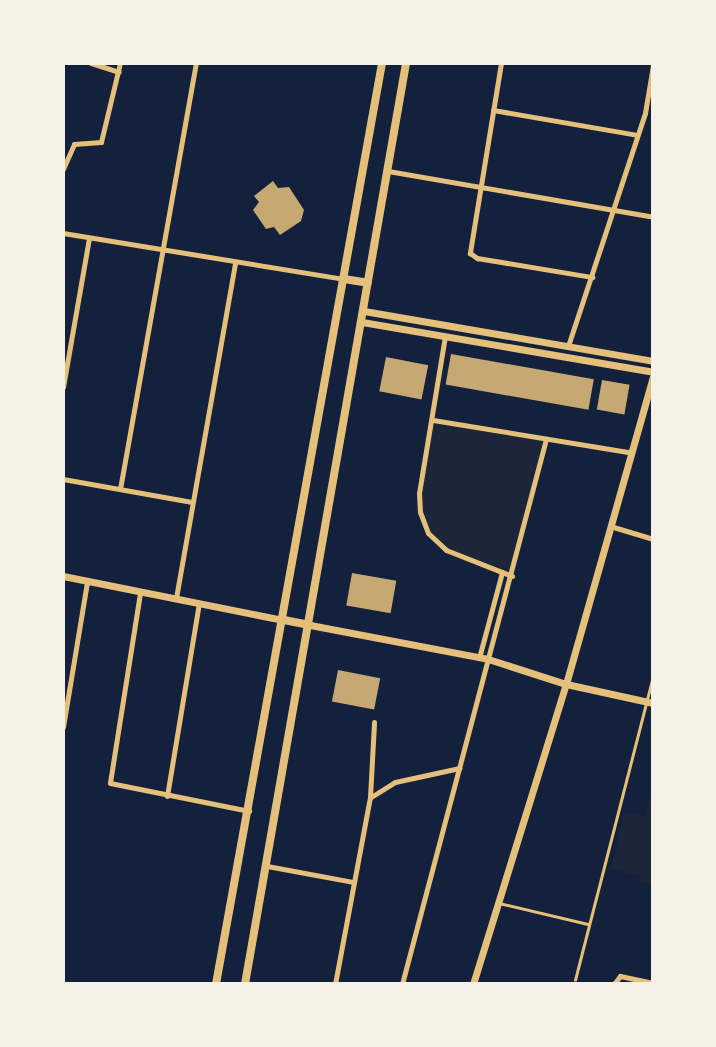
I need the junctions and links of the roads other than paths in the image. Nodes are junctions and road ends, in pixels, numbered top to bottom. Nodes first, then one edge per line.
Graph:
1 (91, 63) edge
2 (120, 63) edge
3 (196, 63) edge
4 (382, 63) edge
5 (406, 63) edge
6 (501, 63) edge
7 (653, 65) edge
8 (118, 72) junction
9 (493, 110) junction
10 (638, 135) junction
11 (63, 169) edge
12 (388, 171) junction
13 (480, 186) junction
14 (614, 208) junction
15 (653, 217) edge
16 (63, 233) edge
17 (89, 238) junction
18 (164, 250) junction
19 (235, 262) junction
20 (592, 277) junction
21 (344, 279) junction
22 (368, 283) junction
23 (364, 311) junction
24 (362, 322) junction
25 (445, 336) junction
26 (568, 346) junction
27 (653, 361) edge
28 (653, 374) edge
29 (63, 387) edge
30 (433, 420) junction
31 (546, 439) junction
32 (629, 452) junction
33 (63, 479) edge
34 (120, 489) junction
35 (192, 502) junction
36 (610, 526) junction
37 (653, 539) edge
38 (502, 572) junction
39 (63, 576) edge
40 (512, 576) junction
41 (87, 582) junction
42 (140, 593) junction
43 (176, 598) junction
44 (199, 603) junction
45 (284, 620) junction
46 (310, 625) junction
47 (483, 658) junction
48 (653, 676) edge
49 (566, 684) junction
50 (650, 703) edge
51 (374, 722) dead end
52 (63, 727) edge
53 (460, 768) junction
54 (167, 796) junction
55 (370, 797) junction
56 (249, 811) junction
57 (267, 866) junction
58 (353, 882) junction
59 (496, 902) junction
60 (589, 924) junction
61 (575, 980) dead end
62 (653, 983) edge
63 (216, 984) edge
64 (244, 984) edge
65 (335, 984) edge
66 (402, 984) edge
67 (473, 984) edge
68 (614, 984) edge

1 - 8 street
2 - 8 street
3 - 18 street
4 - 21 main road
5 - 12 main road
6 - 9 street
7 - 10 street
8 - 11 street
9 - 10 street
9 - 13 street
10 - 14 street
12 - 13 street
12 - 22 main road
13 - 14 street
13 - 20 street
14 - 15 street
14 - 20 street
16 - 17 street
17 - 18 street
17 - 29 street
18 - 19 street
18 - 34 street
19 - 21 street
19 - 35 street
20 - 26 street
21 - 22 main road
21 - 45 main road
22 - 23 main road
23 - 24 main road
23 - 26 street
24 - 25 street
24 - 46 main road
25 - 28 street
25 - 30 street
26 - 27 street
28 - 32 street
30 - 31 street
30 - 38 street
31 - 32 street
31 - 40 street
32 - 36 street
33 - 34 street
34 - 35 street
35 - 43 street
36 - 37 street
36 - 49 street
38 - 40 street
38 - 47 street
39 - 41 street
40 - 47 street
41 - 42 street
41 - 52 street
42 - 43 street
42 - 54 street
43 - 44 street
44 - 45 street
44 - 54 street
45 - 46 main road
45 - 56 main road
46 - 47 street
46 - 57 main road
47 - 49 street
47 - 53 street
48 - 50 lane
49 - 50 street
49 - 59 street
50 - 60 lane
51 - 55 street
53 - 55 street
53 - 66 street
54 - 56 street
55 - 58 street
56 - 63 main road
57 - 58 street
57 - 64 main road
58 - 65 street
59 - 60 lane
59 - 67 street
60 - 61 lane
62 - 68 street

